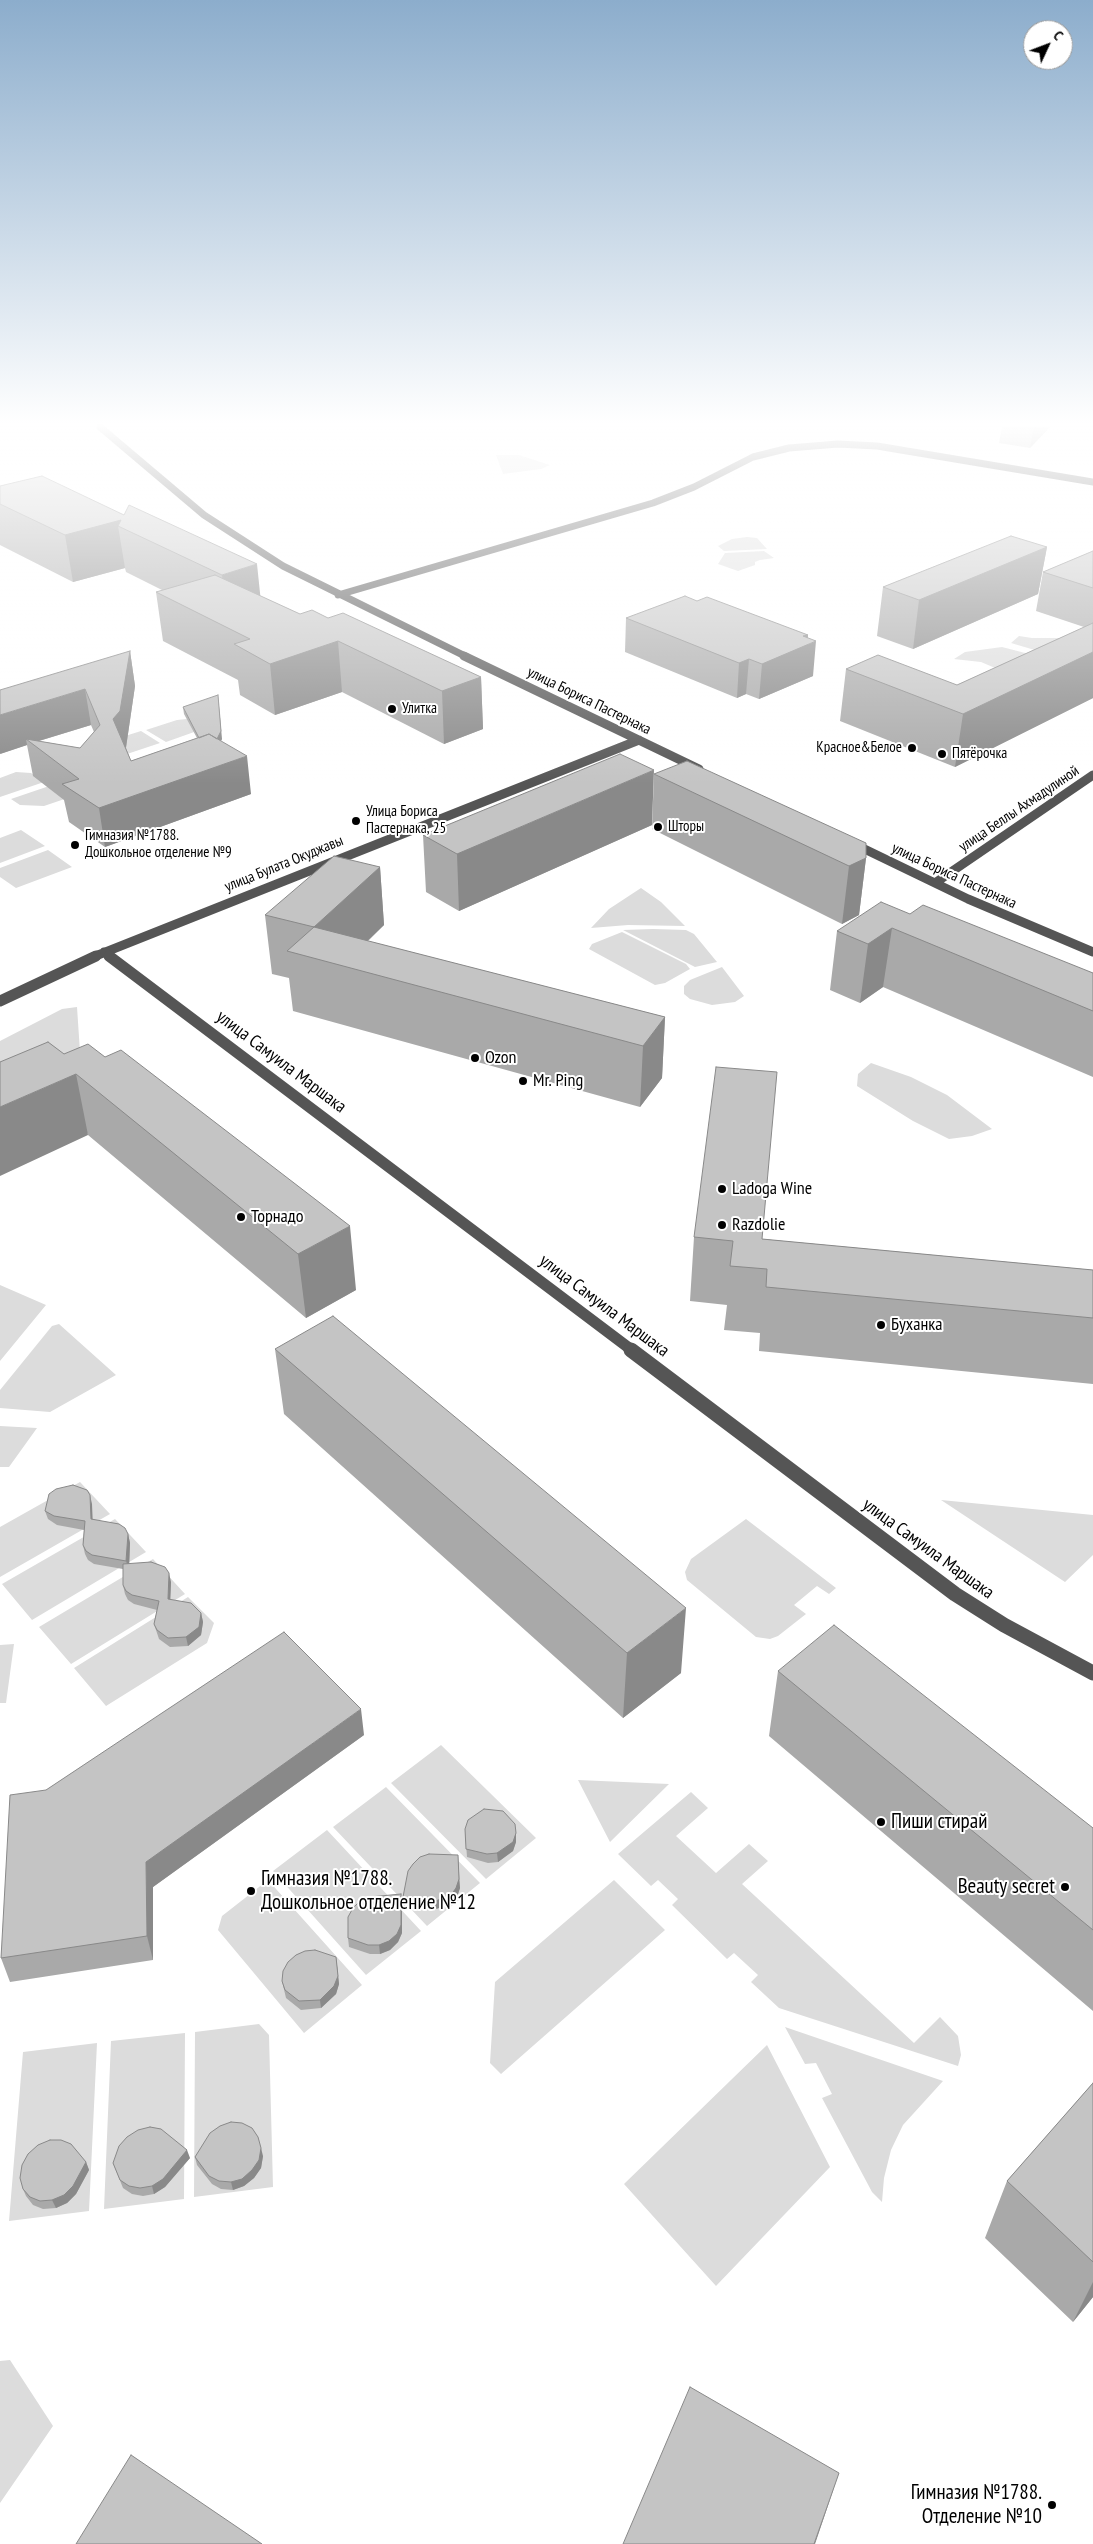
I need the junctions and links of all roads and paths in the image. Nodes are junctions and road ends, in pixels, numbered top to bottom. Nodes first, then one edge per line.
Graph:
1 (250, 546) edge
2 (507, 546) edge
3 (338, 595) junction
4 (639, 740) junction
5 (711, 775) edge
6 (1093, 775) edge
7 (843, 838) edge
8 (935, 883) junction
9 (104, 952) junction
10 (1093, 952) edge
11 (0, 1001) edge
12 (1093, 1672) edge

1 - 3 street, улица Бориса Пастернака
2 - 3 street
3 - 4 street, улица Бориса Пастернака
4 - 5 street, улица Бориса Пастернака
4 - 9 street, улица Булата Окуджавы
6 - 8 street, улица Беллы Ахмадулиной
7 - 8 street, улица Бориса Пастернака
8 - 10 street, улица Бориса Пастернака
9 - 11 street, улица Булата Окуджавы
9 - 12 street, улица Самуила Маршака

